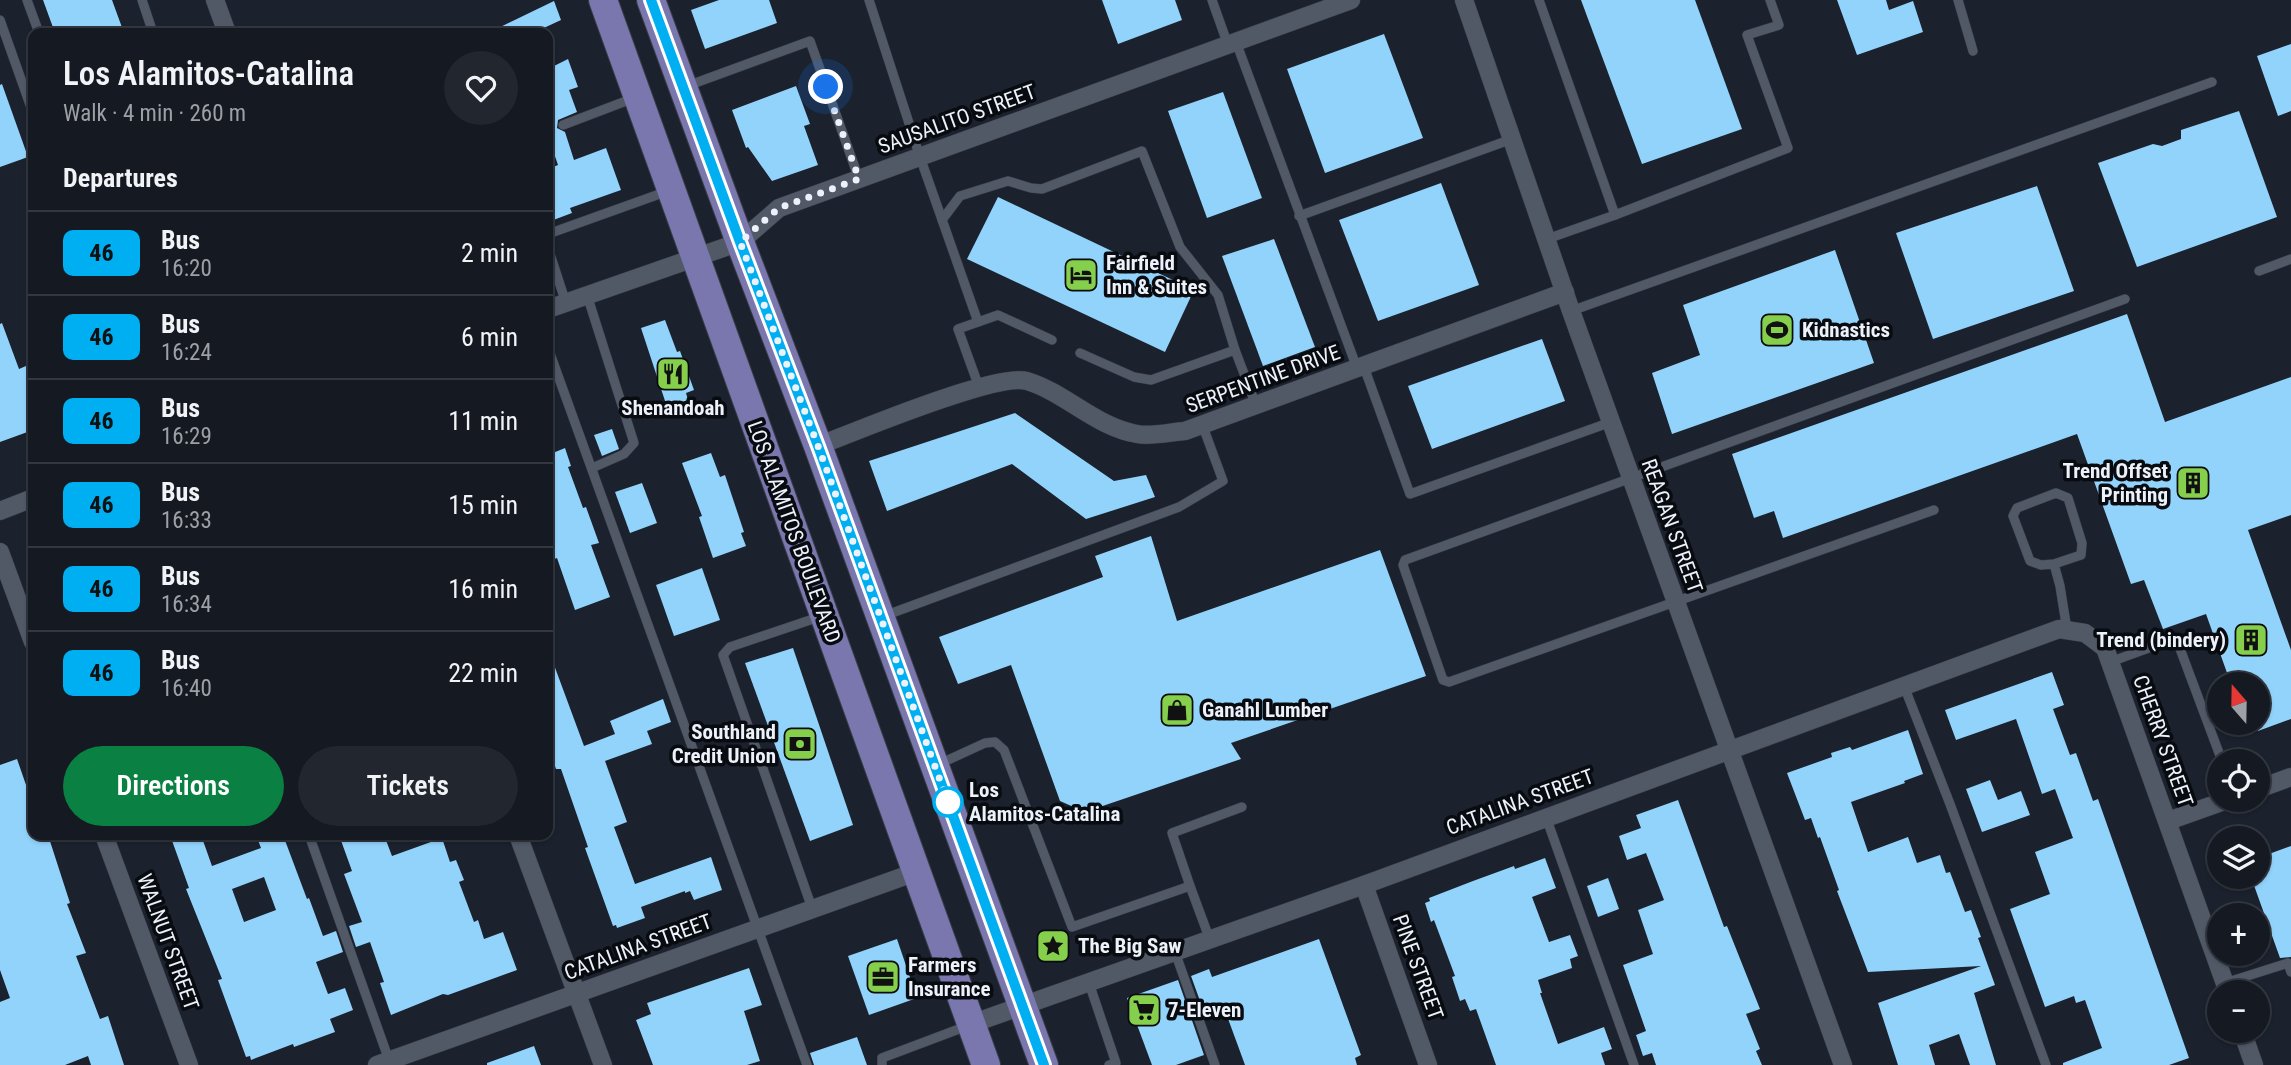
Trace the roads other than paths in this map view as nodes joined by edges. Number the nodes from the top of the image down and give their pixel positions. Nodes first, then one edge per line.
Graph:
1 (27, 0) edge
2 (142, 0) edge
3 (215, 0) edge
4 (603, 0) edge
5 (651, 0) edge
6 (869, 0) edge
7 (1212, 0) edge
8 (1464, 0) edge
9 (1539, 0) edge
10 (1770, 0) edge
11 (1958, 0) edge
12 (1344, 1) edge
13 (0, 20) edge
14 (37, 28) edge
15 (151, 28) edge
16 (225, 28) edge
17 (1232, 43) junction
18 (1973, 51) dead end
19 (2212, 82) dead end
20 (682, 88) junction
21 (639, 96) junction
22 (28, 99) edge
23 (563, 125) dead end
24 (1512, 139) junction
25 (920, 157) junction
26 (859, 179) junction
27 (673, 189) junction
28 (1615, 215) junction
29 (1299, 216) junction
30 (942, 220) junction
31 (553, 232) edge
32 (1547, 239) junction
33 (740, 242) junction
34 (697, 257) junction
35 (2291, 260) edge
36 (553, 263) edge
37 (2259, 271) dead end
38 (1565, 292) junction
39 (587, 295) junction
40 (2125, 299) dead end
41 (566, 303) junction
42 (553, 307) edge
43 (1571, 311) junction
44 (978, 322) junction
45 (1052, 340) dead end
46 (1235, 350) junction
47 (1080, 352) dead end
48 (553, 362) edge
49 (1361, 368) junction
50 (979, 387) junction
51 (1256, 405) junction
52 (1611, 422) junction
53 (1202, 424) junction
54 (818, 446) junction
55 (592, 468) junction
56 (1631, 478) junction
57 (28, 500) edge
58 (1934, 510) dead end
59 (0, 511) edge
60 (0, 552) edge
61 (2054, 564) junction
62 (1675, 601) junction
63 (824, 616) junction
64 (880, 617) junction
65 (28, 628) edge
66 (2067, 630) junction
67 (2085, 634) joint
68 (2110, 662) junction
69 (1904, 685) junction
70 (2218, 749) edge
71 (1728, 750) junction
72 (935, 766) junction
73 (2291, 777) edge
74 (2270, 785) edge
75 (1242, 807) dead end
76 (2207, 807) edge
77 (1546, 817) junction
78 (2168, 821) junction
79 (106, 840) edge
80 (311, 840) edge
81 (520, 840) edge
82 (916, 872) junction
83 (1364, 885) junction
84 (1190, 886) junction
85 (812, 908) junction
86 (758, 928) junction
87 (1210, 940) junction
88 (1175, 952) junction
89 (2291, 972) edge
90 (2224, 980) edge
91 (2244, 980) edge
92 (1089, 983) junction
93 (577, 993) junction
94 (1023, 1006) junction
95 (971, 1024) junction
96 (2246, 1043) edge
97 (386, 1064) edge
98 (189, 1065) edge
99 (603, 1065) edge
100 (807, 1065) edge
101 (882, 1065) edge
102 (986, 1065) edge
103 (1044, 1065) edge
104 (1109, 1065) edge
105 (1215, 1065) edge
106 (1428, 1065) edge
107 (1634, 1065) edge
108 (1843, 1065) edge
109 (2046, 1065) edge
110 (2254, 1065) edge

1 - 14 lane
2 - 15 lane
3 - 16 street
4 - 21 main road, LOS ALAMITOS BOULEVARD
5 - 20 main road
6 - 25 lane
7 - 17 lane
8 - 24 street, REAGAN STREET
9 - 28 lane
10 - 28 lane
11 - 18 lane
12 - 17 street, SAUSALITO STREET
13 - 22 lane
17 - 25 street, SAUSALITO STREET
17 - 29 lane
19 - 43 lane
20 - 26 lane
20 - 33 main road
21 - 23 lane
21 - 27 main road, LOS ALAMITOS BOULEVARD
24 - 29 lane
24 - 32 street, REAGAN STREET
25 - 26 street, SAUSALITO STREET
25 - 30 lane
26 - 33 street, SAUSALITO STREET
27 - 31 lane
27 - 34 main road, LOS ALAMITOS BOULEVARD
28 - 32 lane
29 - 49 lane
30 - 44 lane
30 - 46 lane
32 - 38 street, REAGAN STREET
33 - 34 street, SAUSALITO STREET
33 - 54 main road
34 - 39 street, SAUSALITO STREET
34 - 63 main road, LOS ALAMITOS BOULEVARD
35 - 37 lane
36 - 41 lane
38 - 43 street, REAGAN STREET
38 - 49 street, SERPENTINE DRIVE
39 - 41 street, SAUSALITO STREET
39 - 55 lane
40 - 56 lane
41 - 42 street, SAUSALITO STREET
43 - 52 street, REAGAN STREET
44 - 45 lane
44 - 50 lane
46 - 47 lane
46 - 51 lane
48 - 55 lane
49 - 51 street, SERPENTINE DRIVE
49 - 52 lane
50 - 53 street, SERPENTINE DRIVE
50 - 54 street, SERPENTINE DRIVE
51 - 53 street, SERPENTINE DRIVE
52 - 56 street, REAGAN STREET
53 - 64 lane
54 - 64 main road
55 - 86 lane
56 - 62 street, REAGAN STREET
56 - 62 lane
57 - 59 street
58 - 62 lane
60 - 65 street
61 - 61 lane
61 - 66 lane
62 - 71 street, REAGAN STREET
63 - 82 main road, LOS ALAMITOS BOULEVARD
63 - 85 lane
64 - 72 main road
66 - 67 street, CATALINA STREET
66 - 69 street, CATALINA STREET
67 - 68 street, CHERRY STREET
68 - 70 lane
68 - 78 street, CHERRY STREET
69 - 71 street, CATALINA STREET
69 - 109 lane
71 - 77 street, CATALINA STREET
71 - 108 street, REAGAN STREET
72 - 84 lane
72 - 94 main road
73 - 74 street
75 - 84 lane
76 - 78 street
77 - 83 street, CATALINA STREET
77 - 107 lane
78 - 90 street, CHERRY STREET
79 - 98 street, WALNUT STREET
80 - 97 lane
81 - 93 street
82 - 85 street, CATALINA STREET
82 - 95 main road, LOS ALAMITOS BOULEVARD
83 - 87 street, CATALINA STREET
83 - 106 street, PINE STREET
84 - 87 lane
85 - 86 street, CATALINA STREET
86 - 93 street, CATALINA STREET
86 - 100 lane
87 - 88 street, CATALINA STREET
88 - 92 street, CATALINA STREET
88 - 105 lane
89 - 91 lane
92 - 94 street, CATALINA STREET
92 - 104 lane
93 - 97 street, CATALINA STREET
93 - 99 street
94 - 95 street, CATALINA STREET
94 - 103 main road
95 - 101 lane
95 - 102 main road, LOS ALAMITOS BOULEVARD
96 - 110 street

